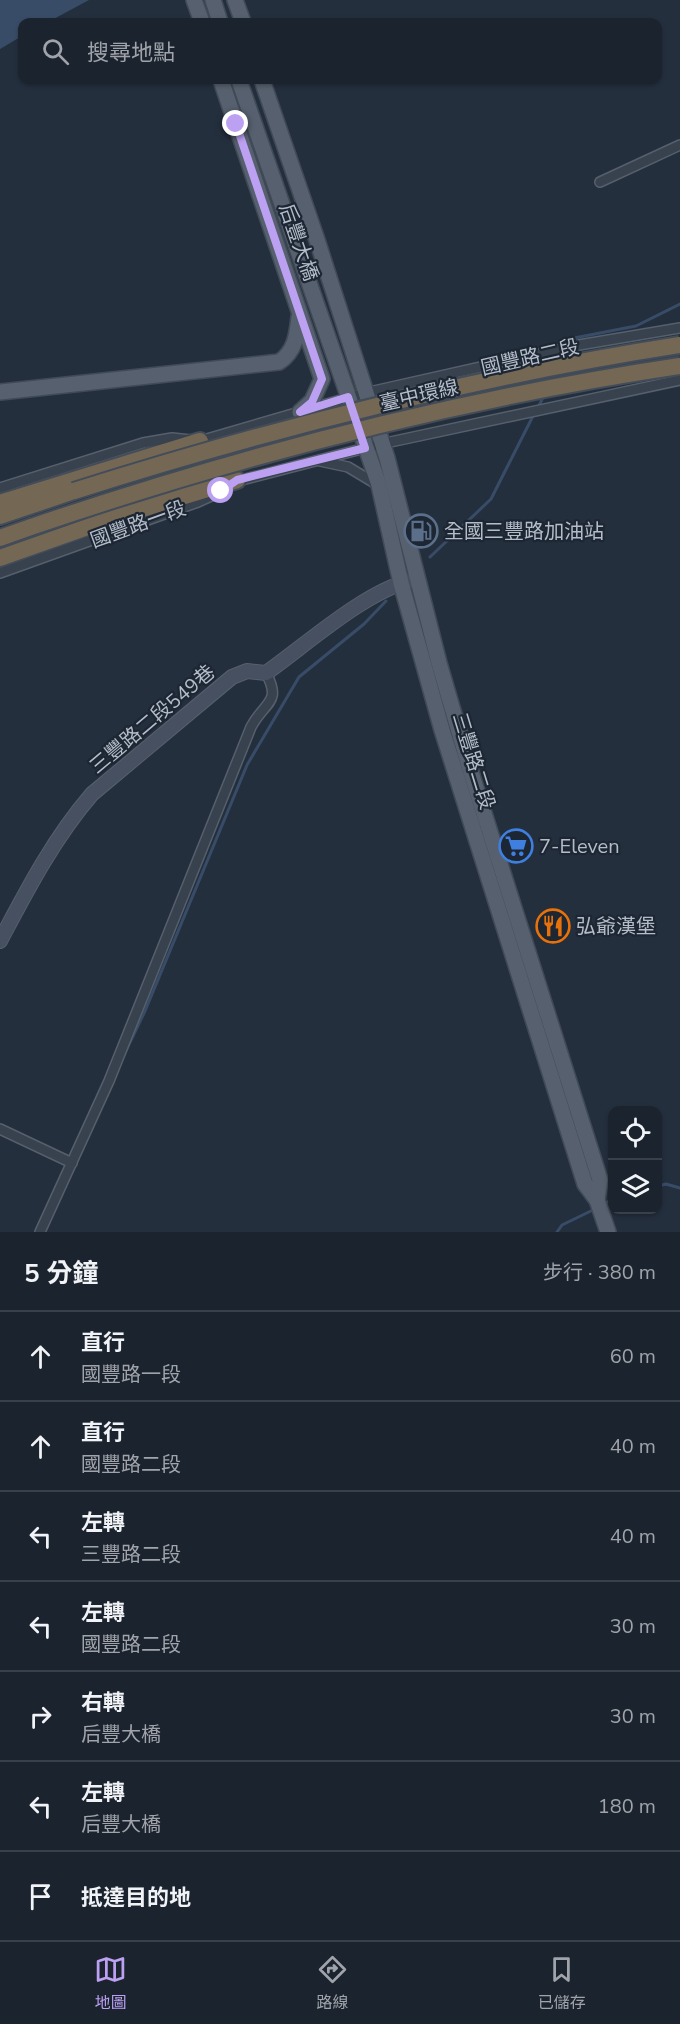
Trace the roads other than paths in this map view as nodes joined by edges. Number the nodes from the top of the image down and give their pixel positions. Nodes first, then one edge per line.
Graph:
1 (195, 0) edge
2 (213, 0) edge
3 (235, 0) edge
4 (201, 18) edge
5 (219, 18) edge
6 (242, 18) edge
7 (222, 84) edge
8 (240, 84) edge
9 (263, 84) edge
10 (680, 145) edge
11 (600, 182) dead end
12 (300, 311) junction
13 (680, 328) edge
14 (680, 345) edge
15 (680, 356) edge
16 (680, 366) edge
17 (602, 367) junction
18 (680, 380) edge
19 (0, 392) edge
20 (365, 393) junction
21 (607, 394) junction
22 (348, 397) junction
23 (300, 412) junction
24 (372, 416) junction
25 (355, 420) junction
26 (200, 441) joint
27 (381, 444) junction
28 (365, 448) junction
29 (309, 461) junction
30 (237, 480) junction
31 (379, 485) junction
32 (184, 495) junction
33 (1, 502) edge
34 (0, 538) edge
35 (0, 558) edge
36 (0, 573) edge
37 (418, 579) junction
38 (400, 583) junction
39 (266, 673) junction
40 (0, 941) edge
41 (0, 1129) edge
42 (72, 1163) junction
43 (597, 1200) junction
44 (40, 1232) edge
45 (608, 1232) edge

1 - 4 main road
2 - 5 main road
3 - 6 main road
7 - 12 main road, 后豐大橋
8 - 22 main road, 后豐大橋
9 - 20 main road, 后豐大橋
10 - 11 street
12 - 19 main road
12 - 23 main road, 后豐大橋
13 - 20 street, 國豐路二段
14 - 33 highway, 臺中環線, bridge
15 - 17 street
16 - 34 highway, 臺中環線, bridge
17 - 21 street
17 - 24 street
18 - 21 street
20 - 22 street, 國豐路二段
20 - 24 main road, 三豐路二段
21 - 27 street
22 - 23 street, 國豐路二段
22 - 25 main road, 三豐路二段
23 - 26 street, 國豐路二段
24 - 25 street
24 - 27 main road, 三豐路二段
25 - 28 main road, 三豐路二段
25 - 32 highway
26 - 33 highway
27 - 28 street
27 - 37 main road, 三豐路二段
28 - 29 street
28 - 31 main road, 三豐路二段
29 - 30 street, 國豐路一段
29 - 31 street
30 - 32 highway
30 - 36 street, 國豐路一段
31 - 38 main road, 三豐路二段
32 - 35 highway
37 - 38 street
37 - 43 main road, 三豐路二段
38 - 39 street
38 - 43 main road, 三豐路二段
39 - 40 street, 三豐路二段549巷
39 - 42 street
41 - 42 street
42 - 44 street
43 - 45 main road, 三豐路二段

